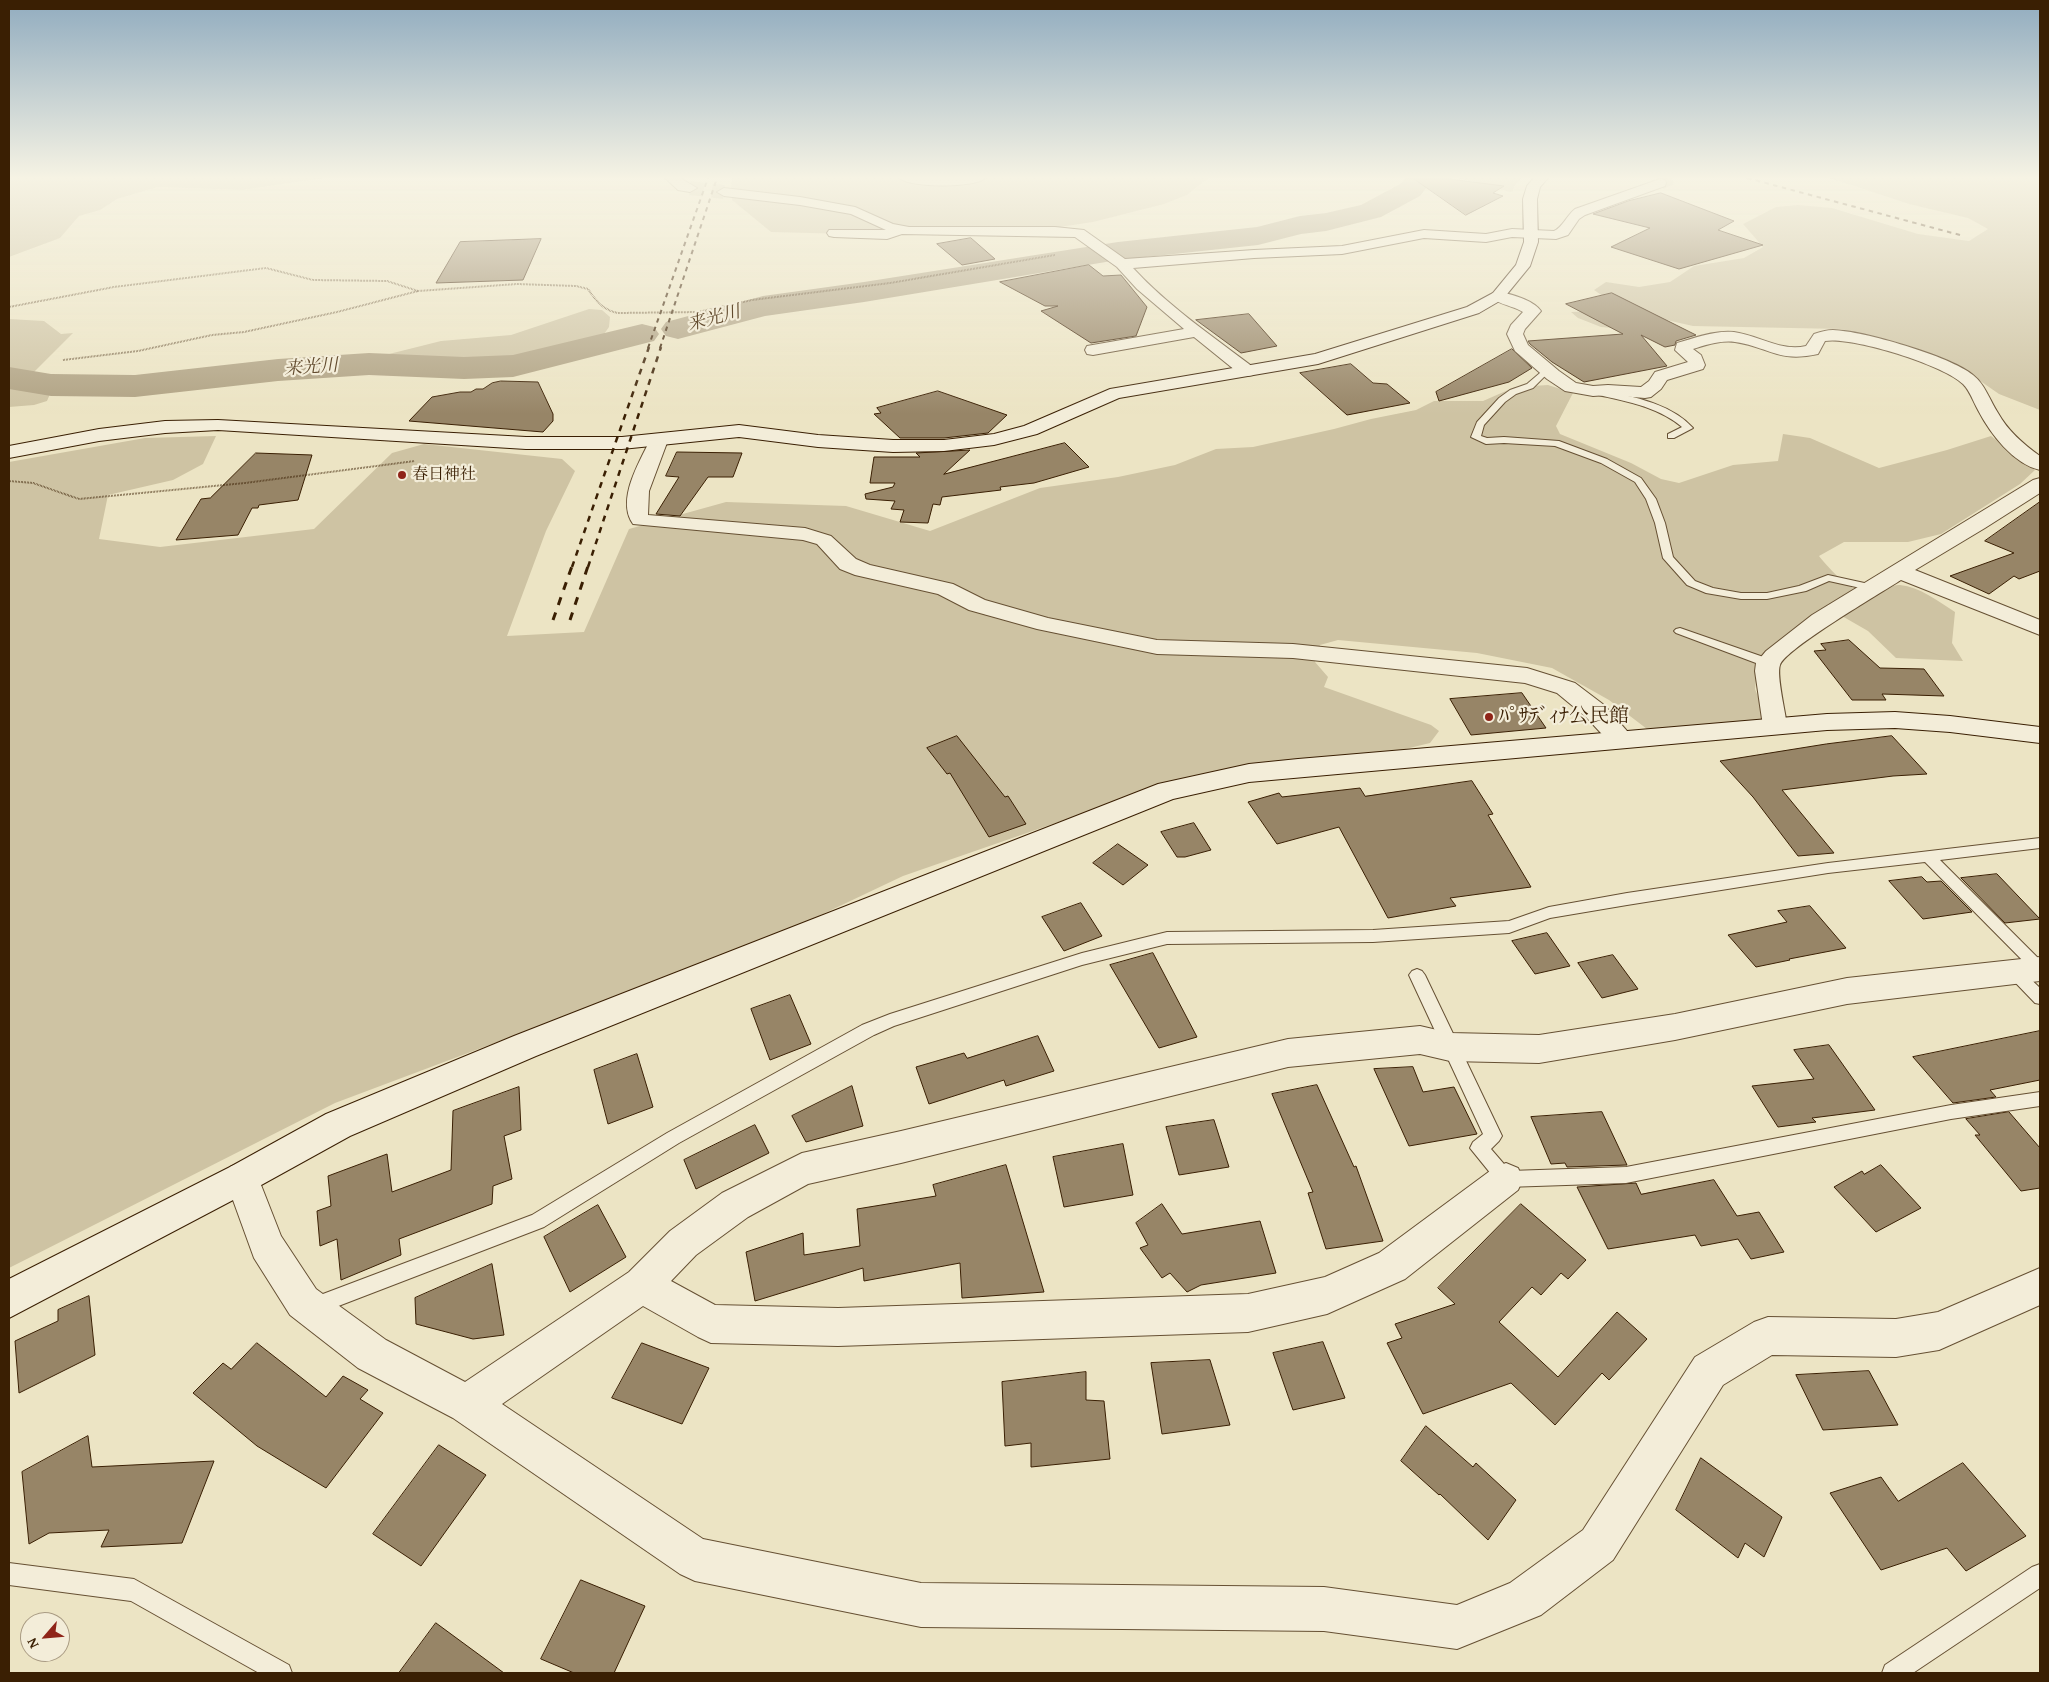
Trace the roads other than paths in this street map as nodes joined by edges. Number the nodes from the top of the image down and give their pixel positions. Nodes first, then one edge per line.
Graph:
1 (1113, 256) edge
2 (1212, 256) edge
3 (1526, 256) edge
4 (1120, 262) junction
5 (1498, 296) junction
6 (1196, 332) junction
7 (1093, 350) dead end
8 (1547, 370) junction
9 (1247, 371) junction
10 (1593, 391) junction
11 (1671, 436) dead end
12 (659, 440) junction
13 (9, 452) edge
14 (2040, 464) edge
15 (2040, 484) edge
16 (1898, 572) junction
17 (1874, 588) junction
18 (2038, 624) edge
19 (1680, 631) dead end
20 (1768, 663) junction
21 (1775, 726) junction
22 (2040, 735) edge
23 (1622, 740) junction
24 (2040, 843) edge
25 (1929, 856) junction
26 (2031, 970) edge
27 (1417, 975) dead end
28 (2040, 998) edge
29 (1450, 1046) junction
30 (2040, 1099) edge
31 (242, 1178) junction
32 (1506, 1179) junction
33 (642, 1285) junction
34 (2040, 1286) edge
35 (9, 1298) edge
36 (311, 1308) junction
37 (467, 1404) junction
38 (9, 1574) edge
39 (2040, 1575) edge
40 (281, 1673) edge
41 (1893, 1673) edge

1 - 4 street
2 - 4 street
3 - 5 street
4 - 6 street
5 - 8 street
5 - 9 street
6 - 7 street
6 - 9 street
8 - 10 street
8 - 17 lane
9 - 12 street
10 - 11 lane
10 - 14 street
12 - 13 street
12 - 23 street
15 - 16 street
16 - 17 street
16 - 18 street
17 - 20 street
19 - 20 lane
20 - 21 street
21 - 22 street
21 - 23 street
23 - 31 street
24 - 25 lane
25 - 26 lane
25 - 36 lane
26 - 28 lane
26 - 29 street
27 - 29 lane
29 - 32 lane
29 - 33 street
30 - 32 lane
31 - 35 street
31 - 36 street
32 - 33 street
33 - 37 street
34 - 37 street
36 - 37 street
38 - 40 lane
39 - 41 lane

